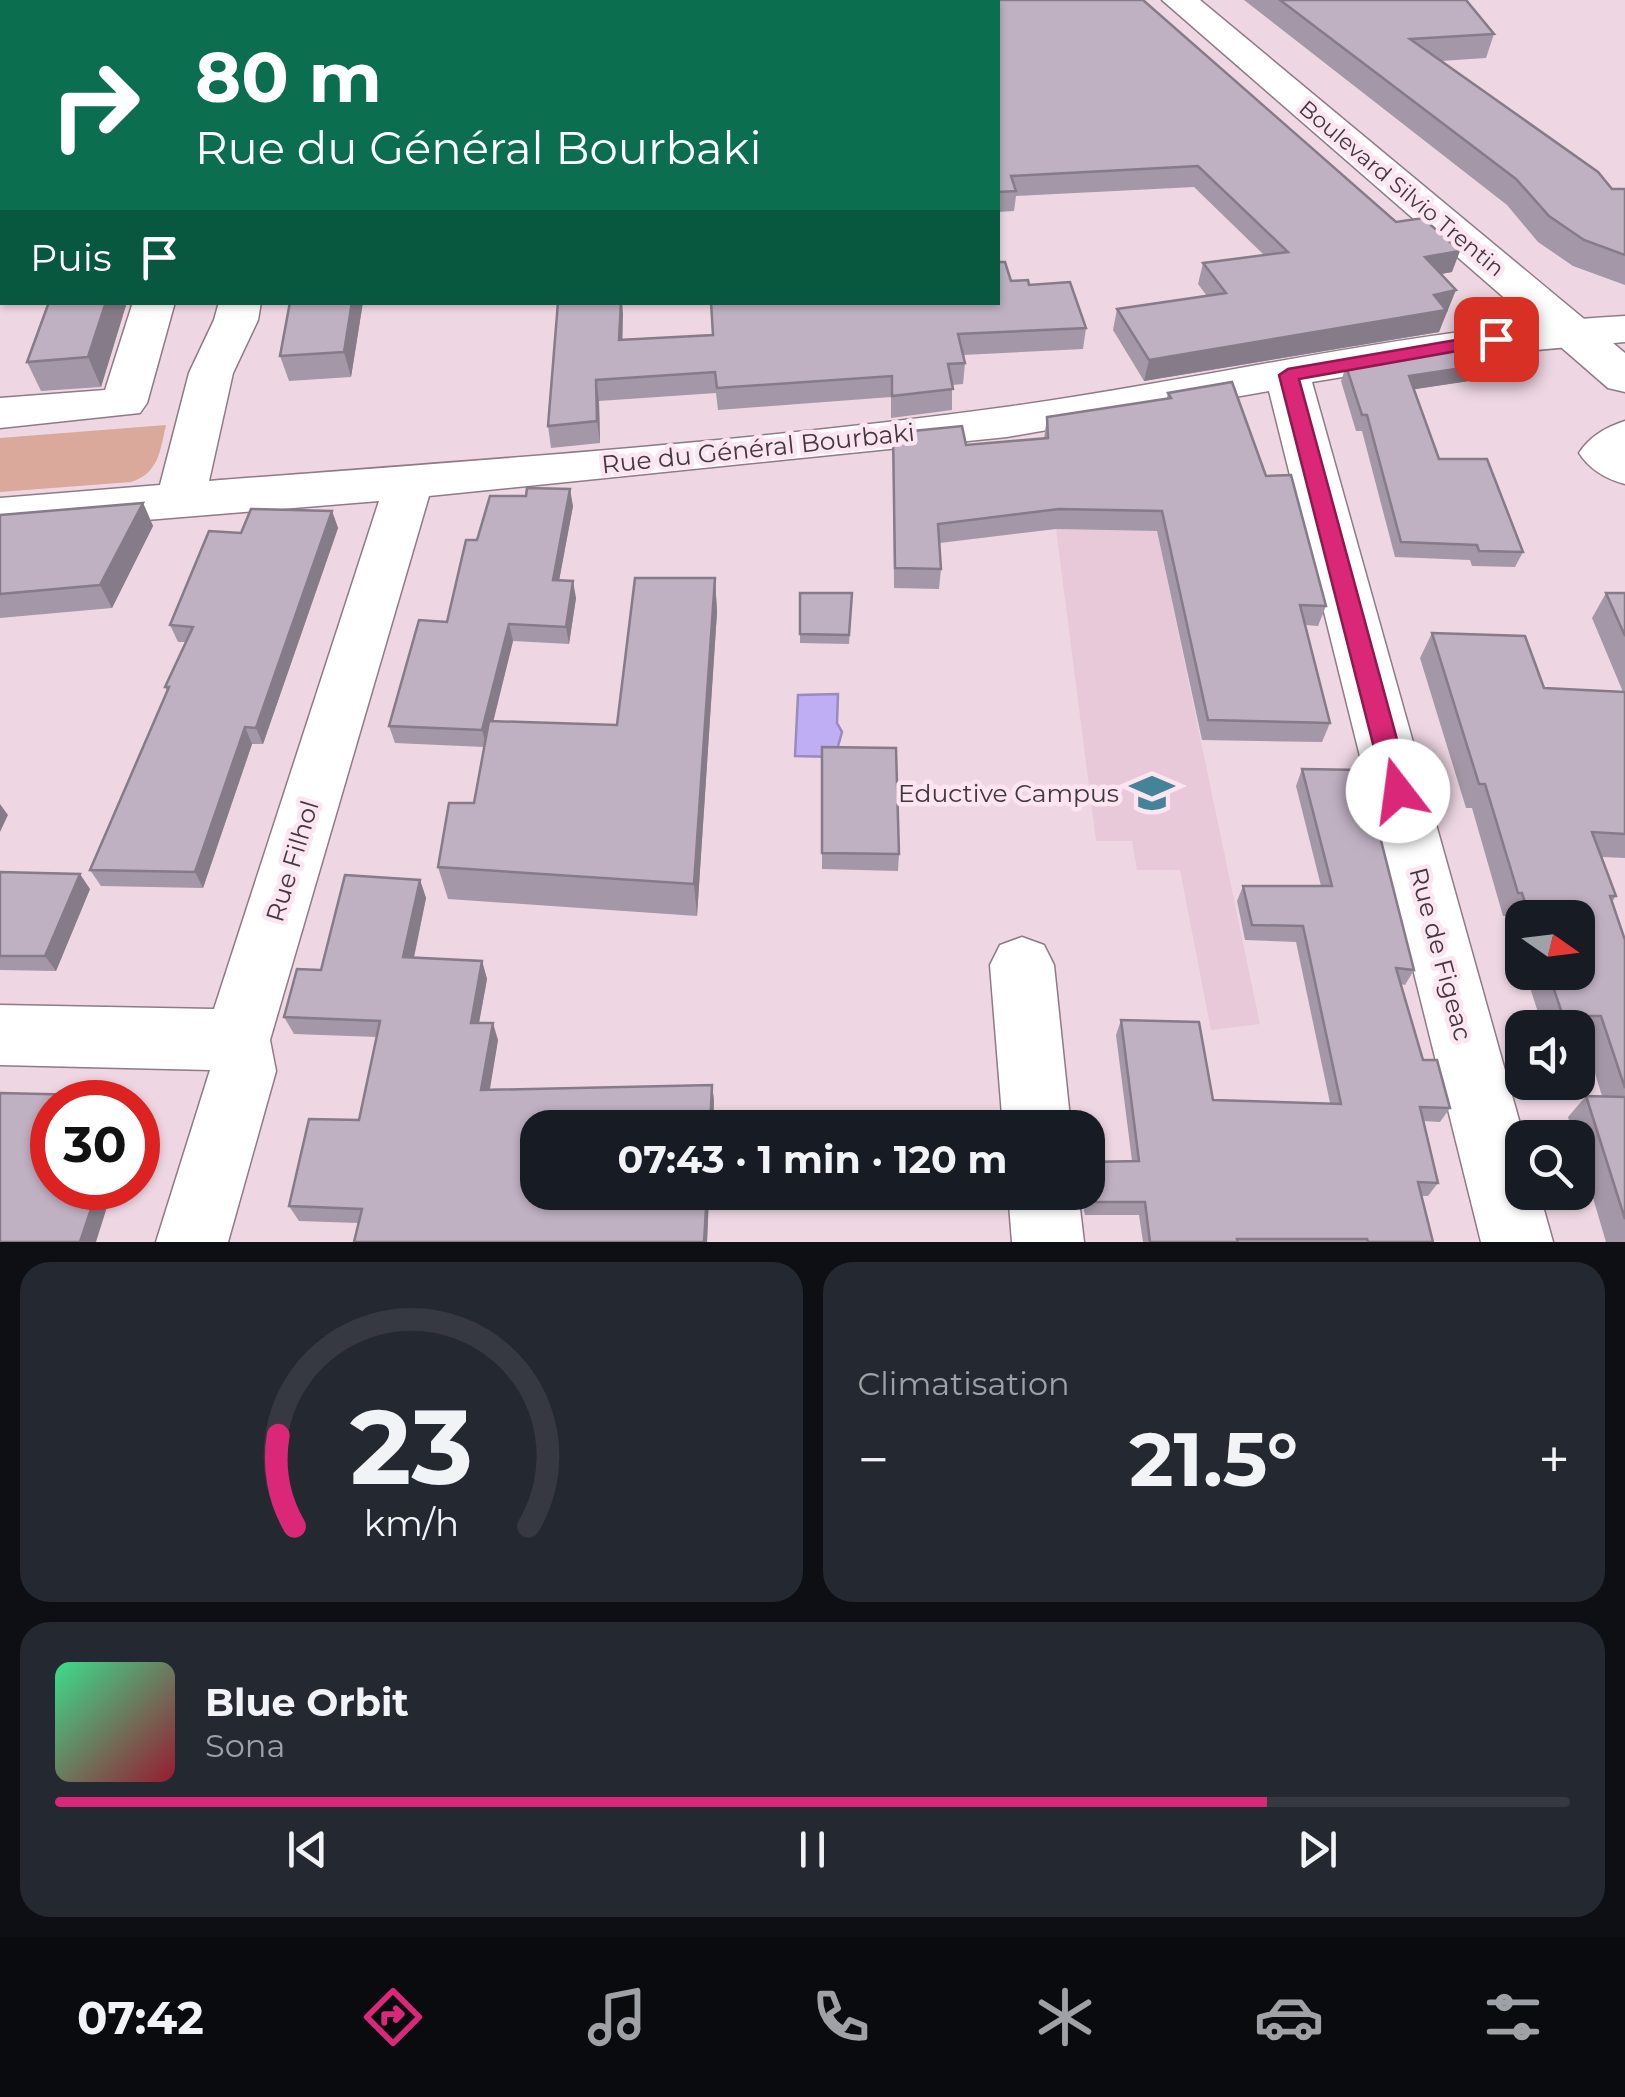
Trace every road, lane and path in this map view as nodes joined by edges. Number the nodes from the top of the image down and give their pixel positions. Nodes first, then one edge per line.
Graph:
1 (1179, 0) edge
2 (153, 305) edge
3 (239, 305) edge
4 (1625, 330) edge
5 (1571, 331) junction
6 (1288, 375) junction
7 (1625, 376) edge
8 (0, 413) edge
9 (1625, 437) edge
10 (1625, 468) edge
11 (409, 481) junction
12 (182, 499) junction
13 (0, 515) edge
14 (1022, 965) dead end
15 (0, 1035) edge
16 (237, 1040) junction
17 (1035, 1110) edge
18 (1045, 1210) edge
19 (192, 1242) edge
20 (1048, 1242) edge
21 (1517, 1242) edge

1 - 5 main road, Boulevard Silvio Trentin
2 - 8 street
3 - 12 street
4 - 5 street, Rue du Général Bourbaki
5 - 6 street, Rue du Général Bourbaki
5 - 7 main road, Boulevard Silvio Trentin
6 - 11 street, Rue du Général Bourbaki
6 - 21 street, Rue de Figeac
9 - 10 street
11 - 12 street, Rue du Général Bourbaki
11 - 16 street, Rue Filhol
12 - 13 street, Rue du Général Bourbaki
14 - 17 street
15 - 16 street
16 - 19 street, Rue Filhol
18 - 20 street

